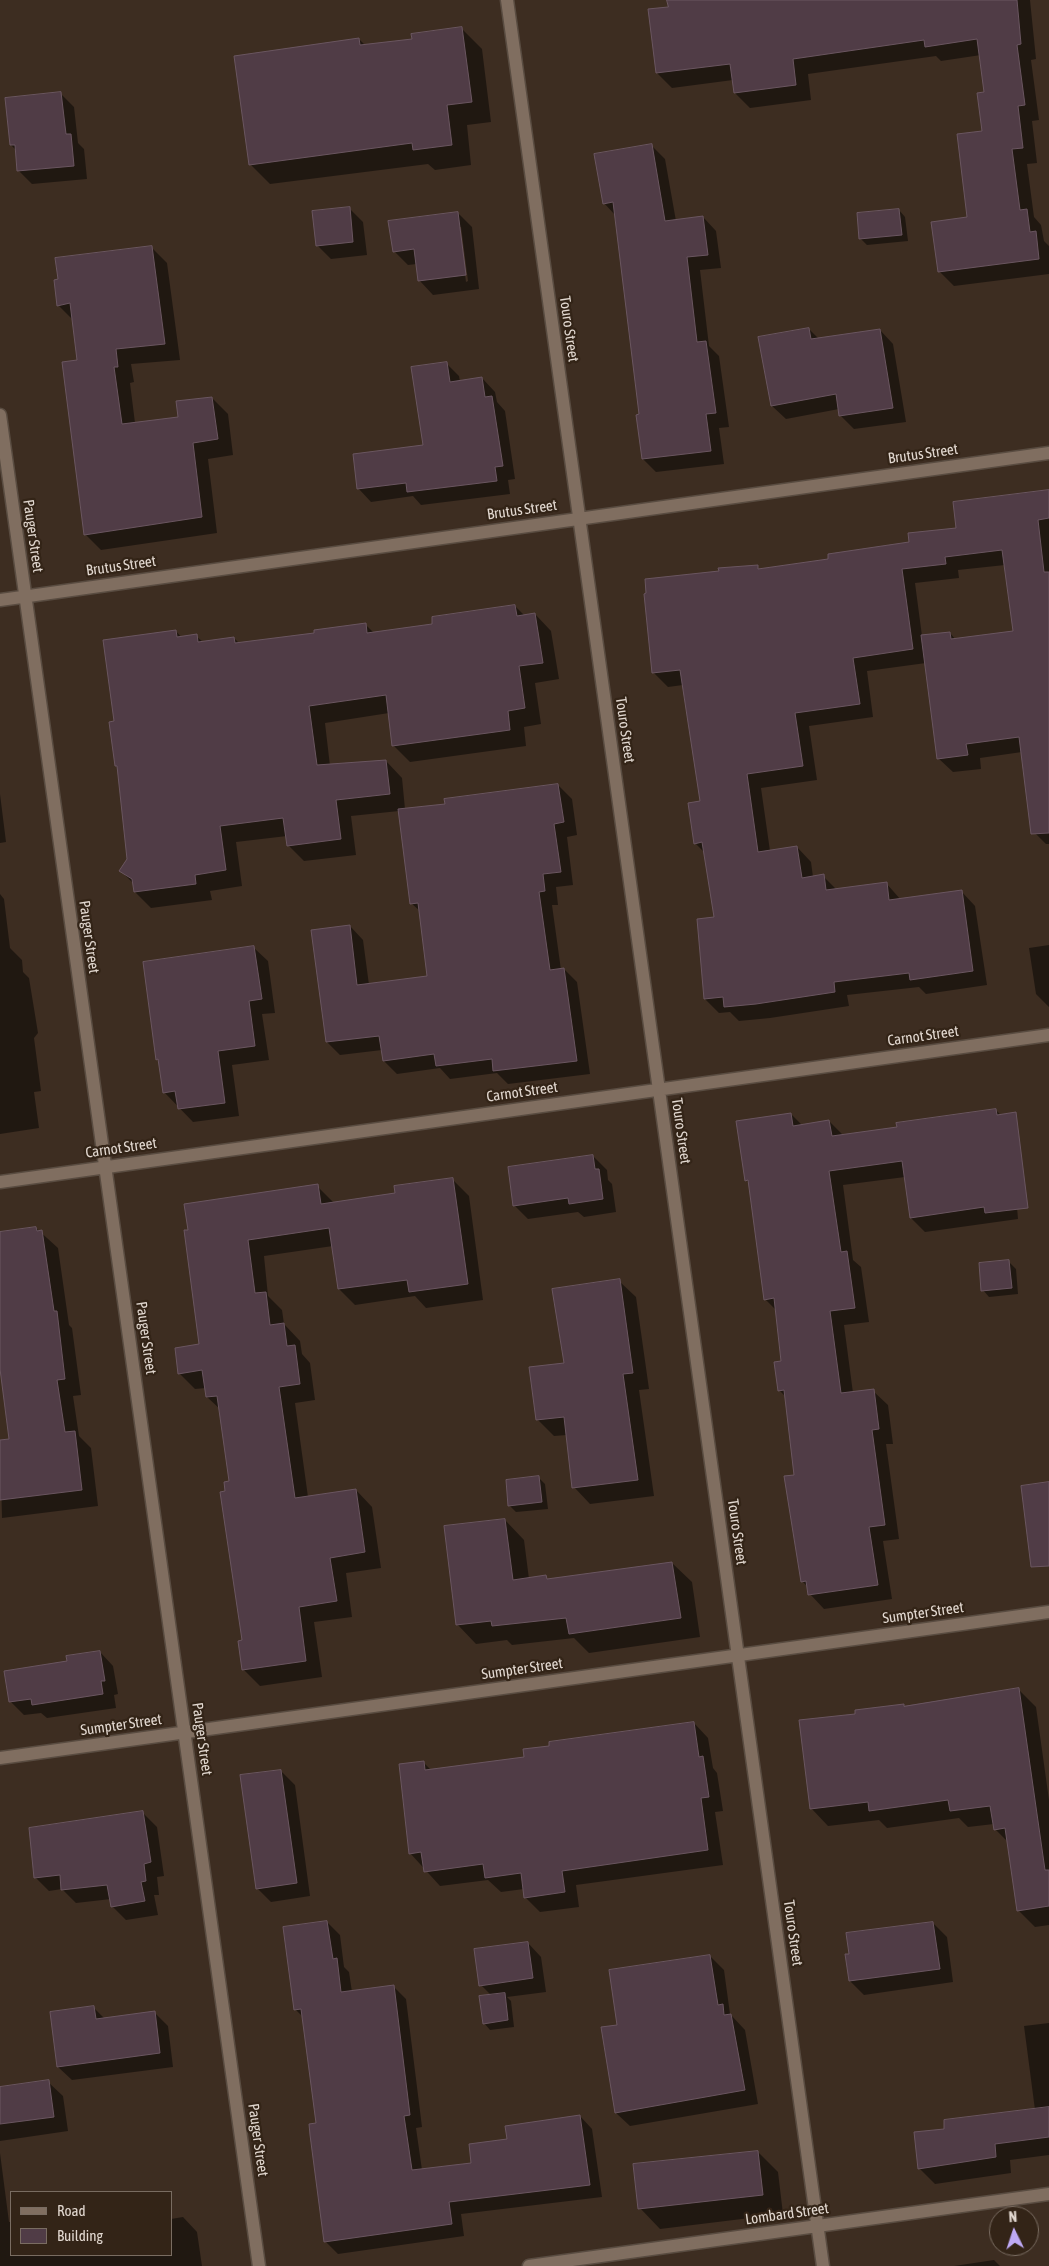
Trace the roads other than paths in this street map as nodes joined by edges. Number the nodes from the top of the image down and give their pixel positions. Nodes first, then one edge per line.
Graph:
1 (506, 0) edge
2 (0, 415) edge
3 (1049, 453) edge
4 (579, 519) junction
5 (25, 596) junction
6 (0, 600) edge
7 (1049, 1035) edge
8 (659, 1090) junction
9 (105, 1167) junction
10 (0, 1182) edge
11 (1049, 1612) edge
12 (738, 1656) junction
13 (184, 1733) junction
14 (0, 1758) edge
15 (1049, 2194) edge
16 (817, 2226) junction
17 (259, 2266) edge
18 (530, 2266) edge
19 (823, 2266) edge

1 - 4 street, Touro Street
2 - 5 street, Pauger Street
3 - 4 street, Brutus Street
4 - 5 street, Brutus Street
4 - 8 street, Touro Street
5 - 6 street, Brutus Street
5 - 9 street, Pauger Street
7 - 8 street, Carnot Street
8 - 9 street, Carnot Street
8 - 12 street, Touro Street
9 - 10 street, Carnot Street
9 - 13 street, Pauger Street
11 - 12 street, Sumpter Street
12 - 13 street, Sumpter Street
12 - 16 street, Touro Street
13 - 14 street, Sumpter Street
13 - 17 street, Pauger Street
15 - 16 street, Lombard Street
16 - 18 street, Lombard Street
16 - 19 street, Touro Street

